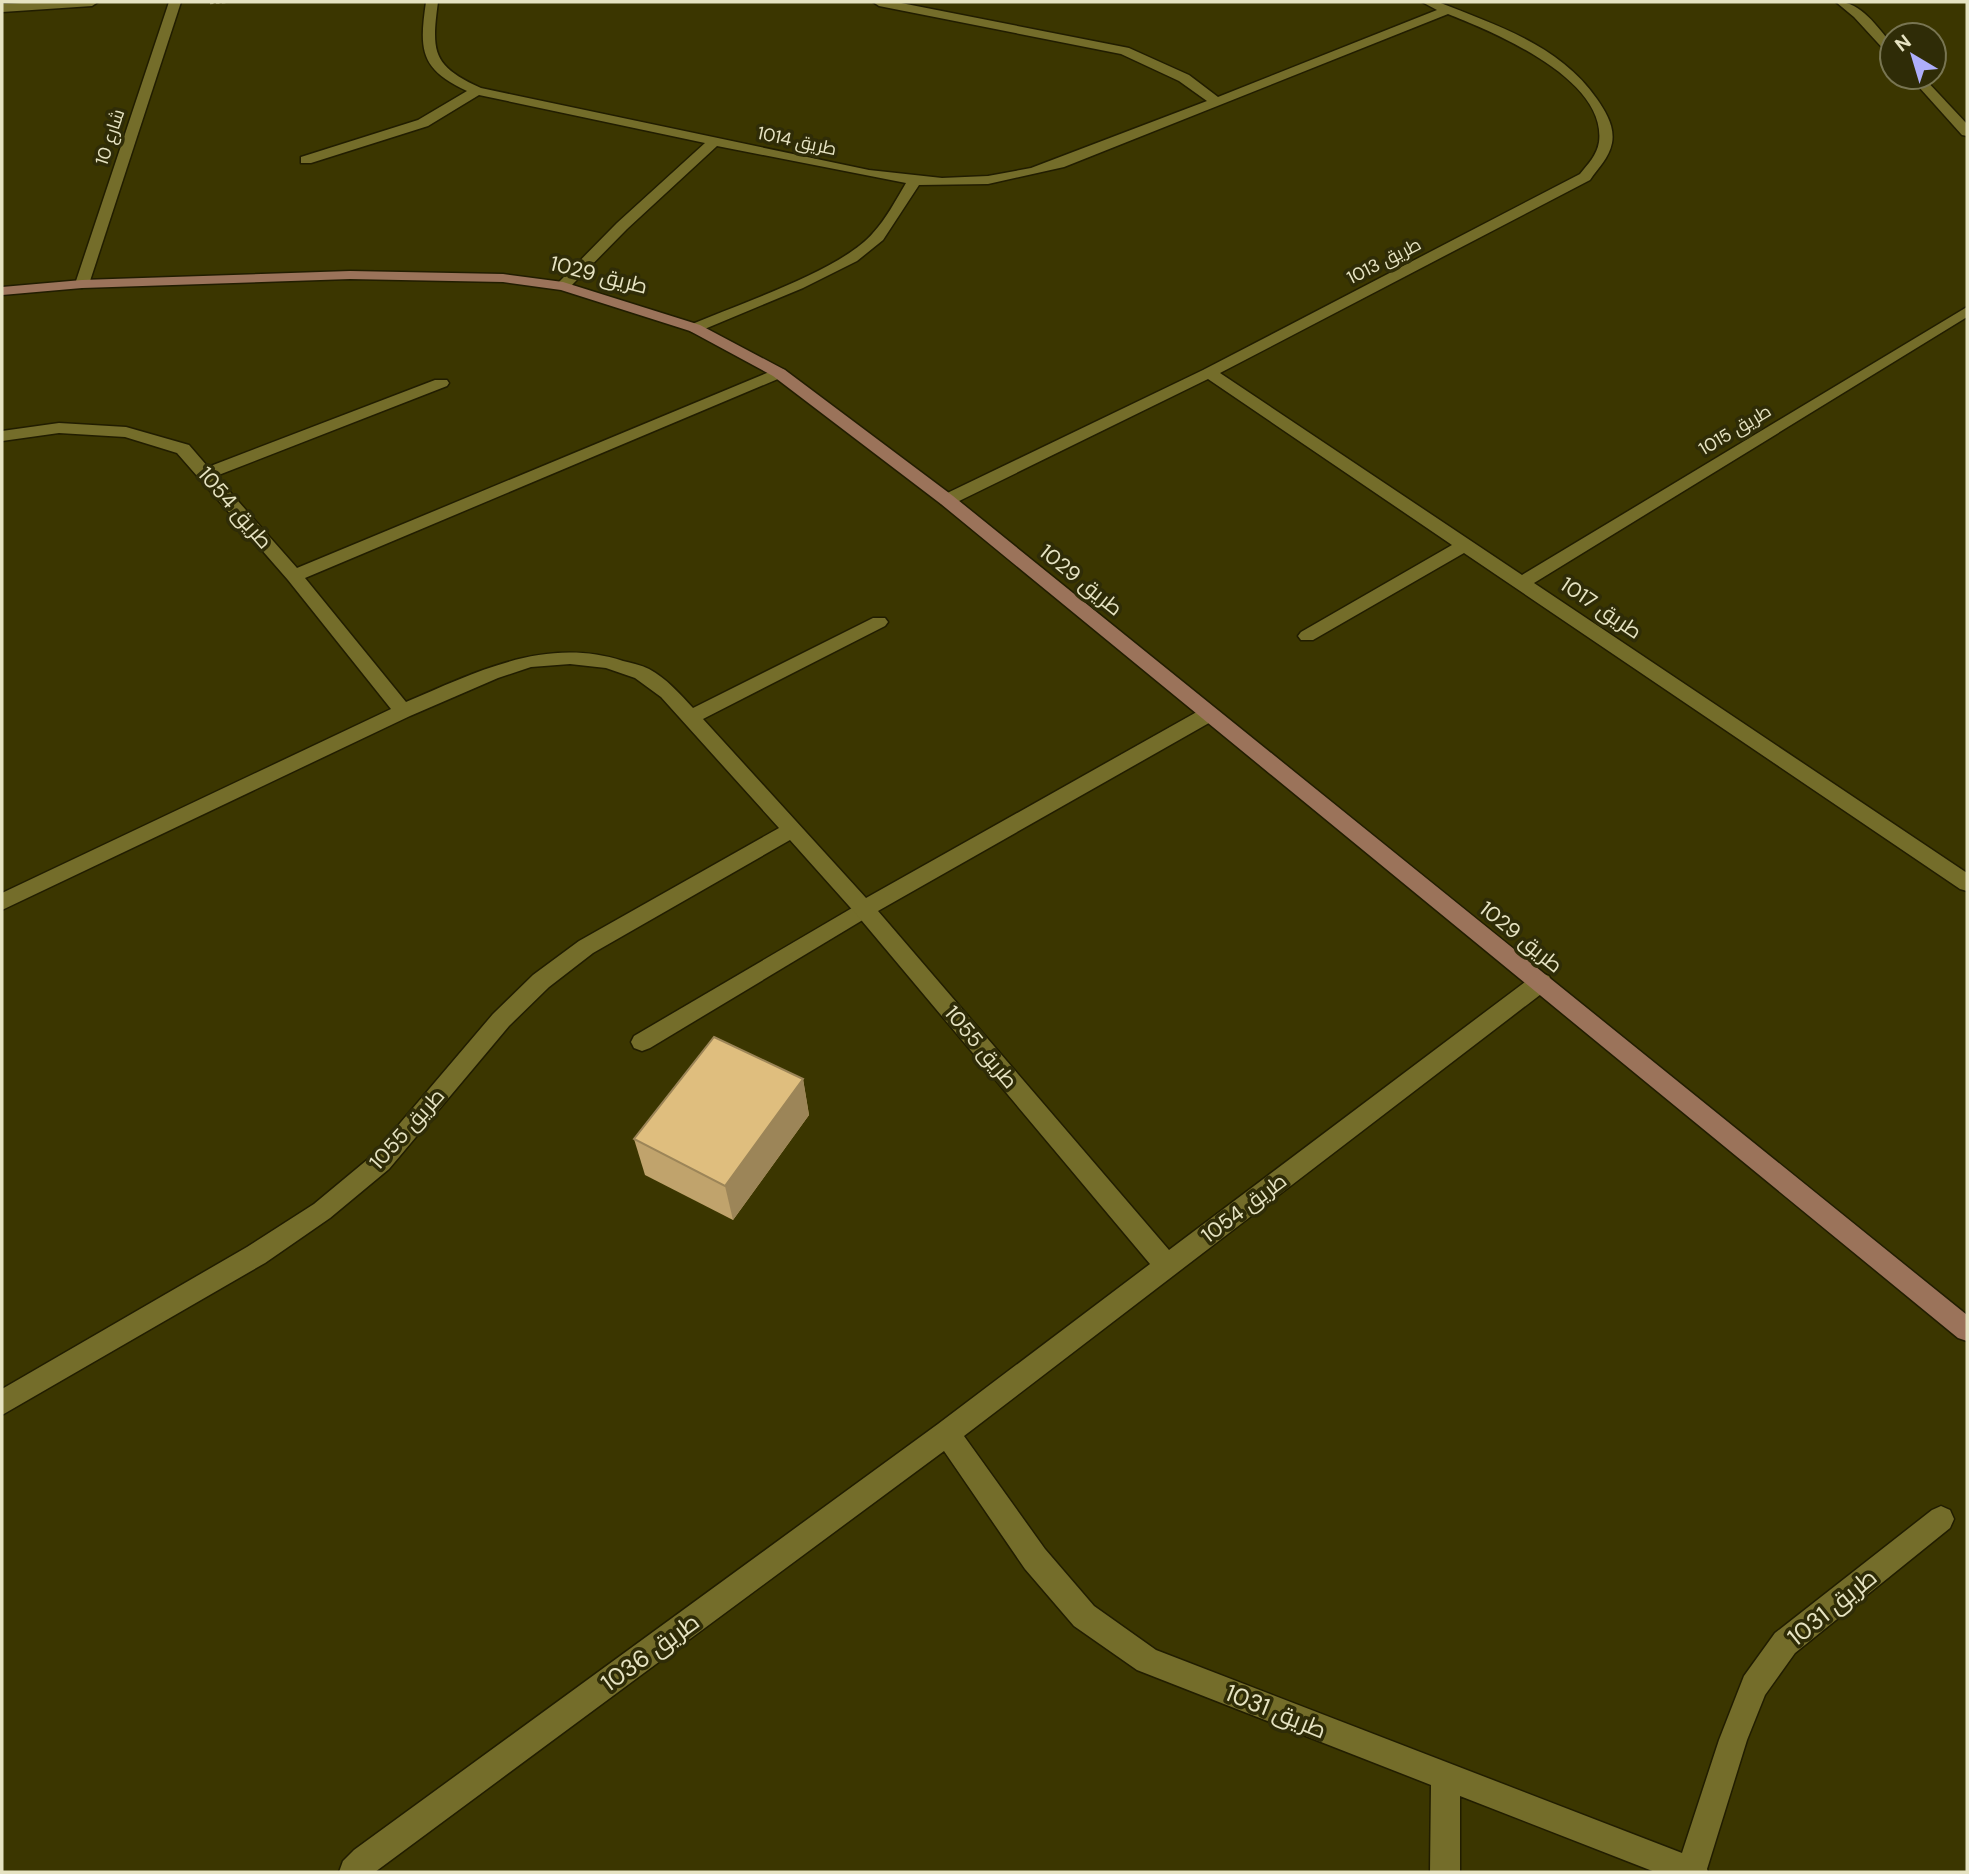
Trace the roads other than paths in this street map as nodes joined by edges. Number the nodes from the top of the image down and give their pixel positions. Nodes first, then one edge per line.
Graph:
1 (92, 2) edge
2 (175, 2) edge
3 (432, 2) edge
4 (880, 2) edge
5 (1428, 2) edge
6 (1842, 2) edge
7 (2, 8) edge
8 (1448, 10) junction
9 (1878, 36) edge
10 (477, 91) junction
11 (1929, 91) edge
12 (1217, 102) junction
13 (1967, 132) edge
14 (715, 141) junction
15 (306, 160) dead end
16 (914, 182) junction
17 (82, 284) junction
18 (563, 286) junction
19 (2, 290) edge
20 (1967, 311) edge
21 (695, 328) junction
22 (779, 373) junction
23 (1209, 373) junction
24 (441, 383) dead end
25 (2, 436) edge
26 (206, 474) junction
27 (947, 500) junction
28 (1466, 544) junction
29 (294, 576) junction
30 (1523, 582) junction
31 (879, 622) dead end
32 (1307, 636) dead end
33 (403, 711) junction
34 (1209, 714) junction
35 (691, 717) junction
36 (791, 830) junction
37 (1967, 883) edge
38 (2, 902) edge
39 (864, 909) junction
40 (1541, 982) junction
41 (642, 1042) dead end
42 (1167, 1266) junction
43 (1965, 1325) edge
44 (2, 1402) edge
45 (947, 1433) junction
46 (1941, 1519) dead end
47 (1446, 1778) junction
48 (354, 1872) edge
49 (1444, 1872) edge
50 (1692, 1872) edge

1 - 7 street
2 - 17 street, شارع 10
3 - 10 street, طريق 1014
4 - 12 street
5 - 8 street, طريق 1013
6 - 9 street
8 - 12 street, طريق 1014
8 - 23 street, طريق 1013
10 - 14 street, طريق 1014
10 - 15 street
11 - 13 street
12 - 16 street, طريق 1014
14 - 16 street, طريق 1014
14 - 18 street
16 - 21 street
17 - 18 street, طريق 1029
17 - 19 street, طريق 1029
18 - 21 street, طريق 1029
20 - 30 street, طريق 1015
21 - 22 street, طريق 1029
22 - 27 street, طريق 1029
22 - 29 street
23 - 27 street, طريق 1013
23 - 28 street, طريق 1017
24 - 26 street
25 - 26 street, طريق 1054
26 - 29 street, طريق 1054
27 - 34 street, طريق 1029
28 - 30 street, طريق 1017
28 - 32 street
29 - 33 street, طريق 1054
30 - 37 street, طريق 1017
31 - 35 street
33 - 35 street, طريق 1055
33 - 38 street, طريق 1055
34 - 39 street
34 - 40 street, طريق 1029
35 - 36 street, طريق 1055
36 - 39 street, طريق 1055
36 - 44 street, طريق 1055
39 - 41 street
39 - 42 street, طريق 1055
40 - 42 street, طريق 1054
40 - 43 street, طريق 1029
42 - 45 street, طريق 1054
45 - 47 street, طريق 1031
45 - 48 street, طريق 1036
46 - 50 street, طريق 1031
47 - 49 street
47 - 50 street, طريق 1031

